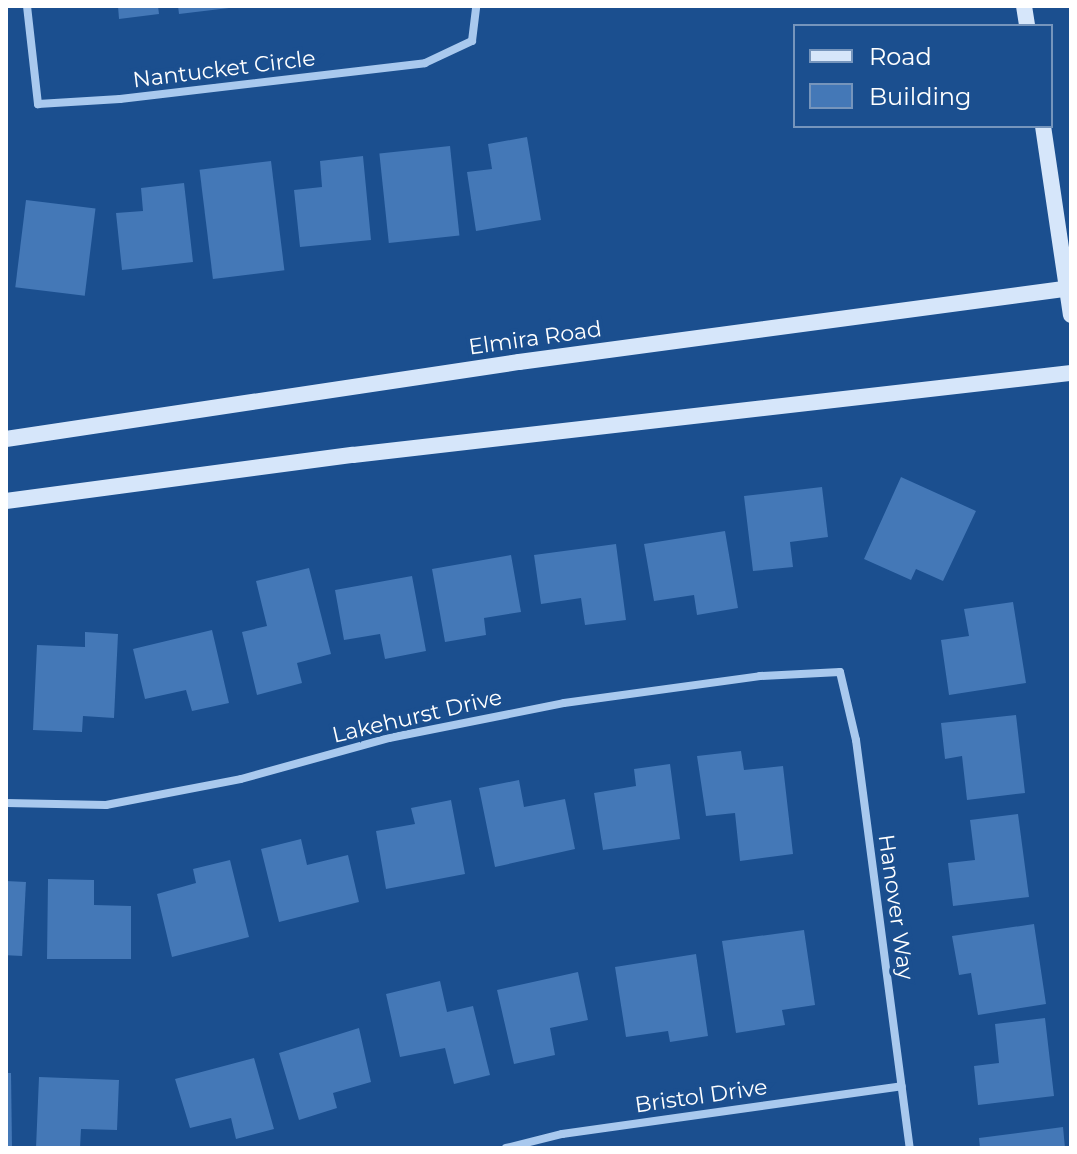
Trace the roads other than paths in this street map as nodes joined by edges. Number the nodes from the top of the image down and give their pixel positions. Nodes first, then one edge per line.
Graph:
1 (27, 6) edge
2 (476, 6) edge
3 (1043, 128) edge
4 (1069, 288) edge
5 (1071, 315) edge
6 (1071, 373) edge
7 (6, 439) edge
8 (6, 501) edge
9 (840, 672) joint
10 (6, 803) edge
11 (902, 1086) junction
12 (506, 1148) edge
13 (910, 1148) edge

1 - 2 street, Nantucket Circle
3 - 4 main road
4 - 5 main road
4 - 7 main road, Elmira Road
6 - 8 main road
9 - 10 street, Lakehurst Drive
9 - 11 street, Hanover Way
11 - 12 street, Bristol Drive
11 - 13 street, Hanover Way

